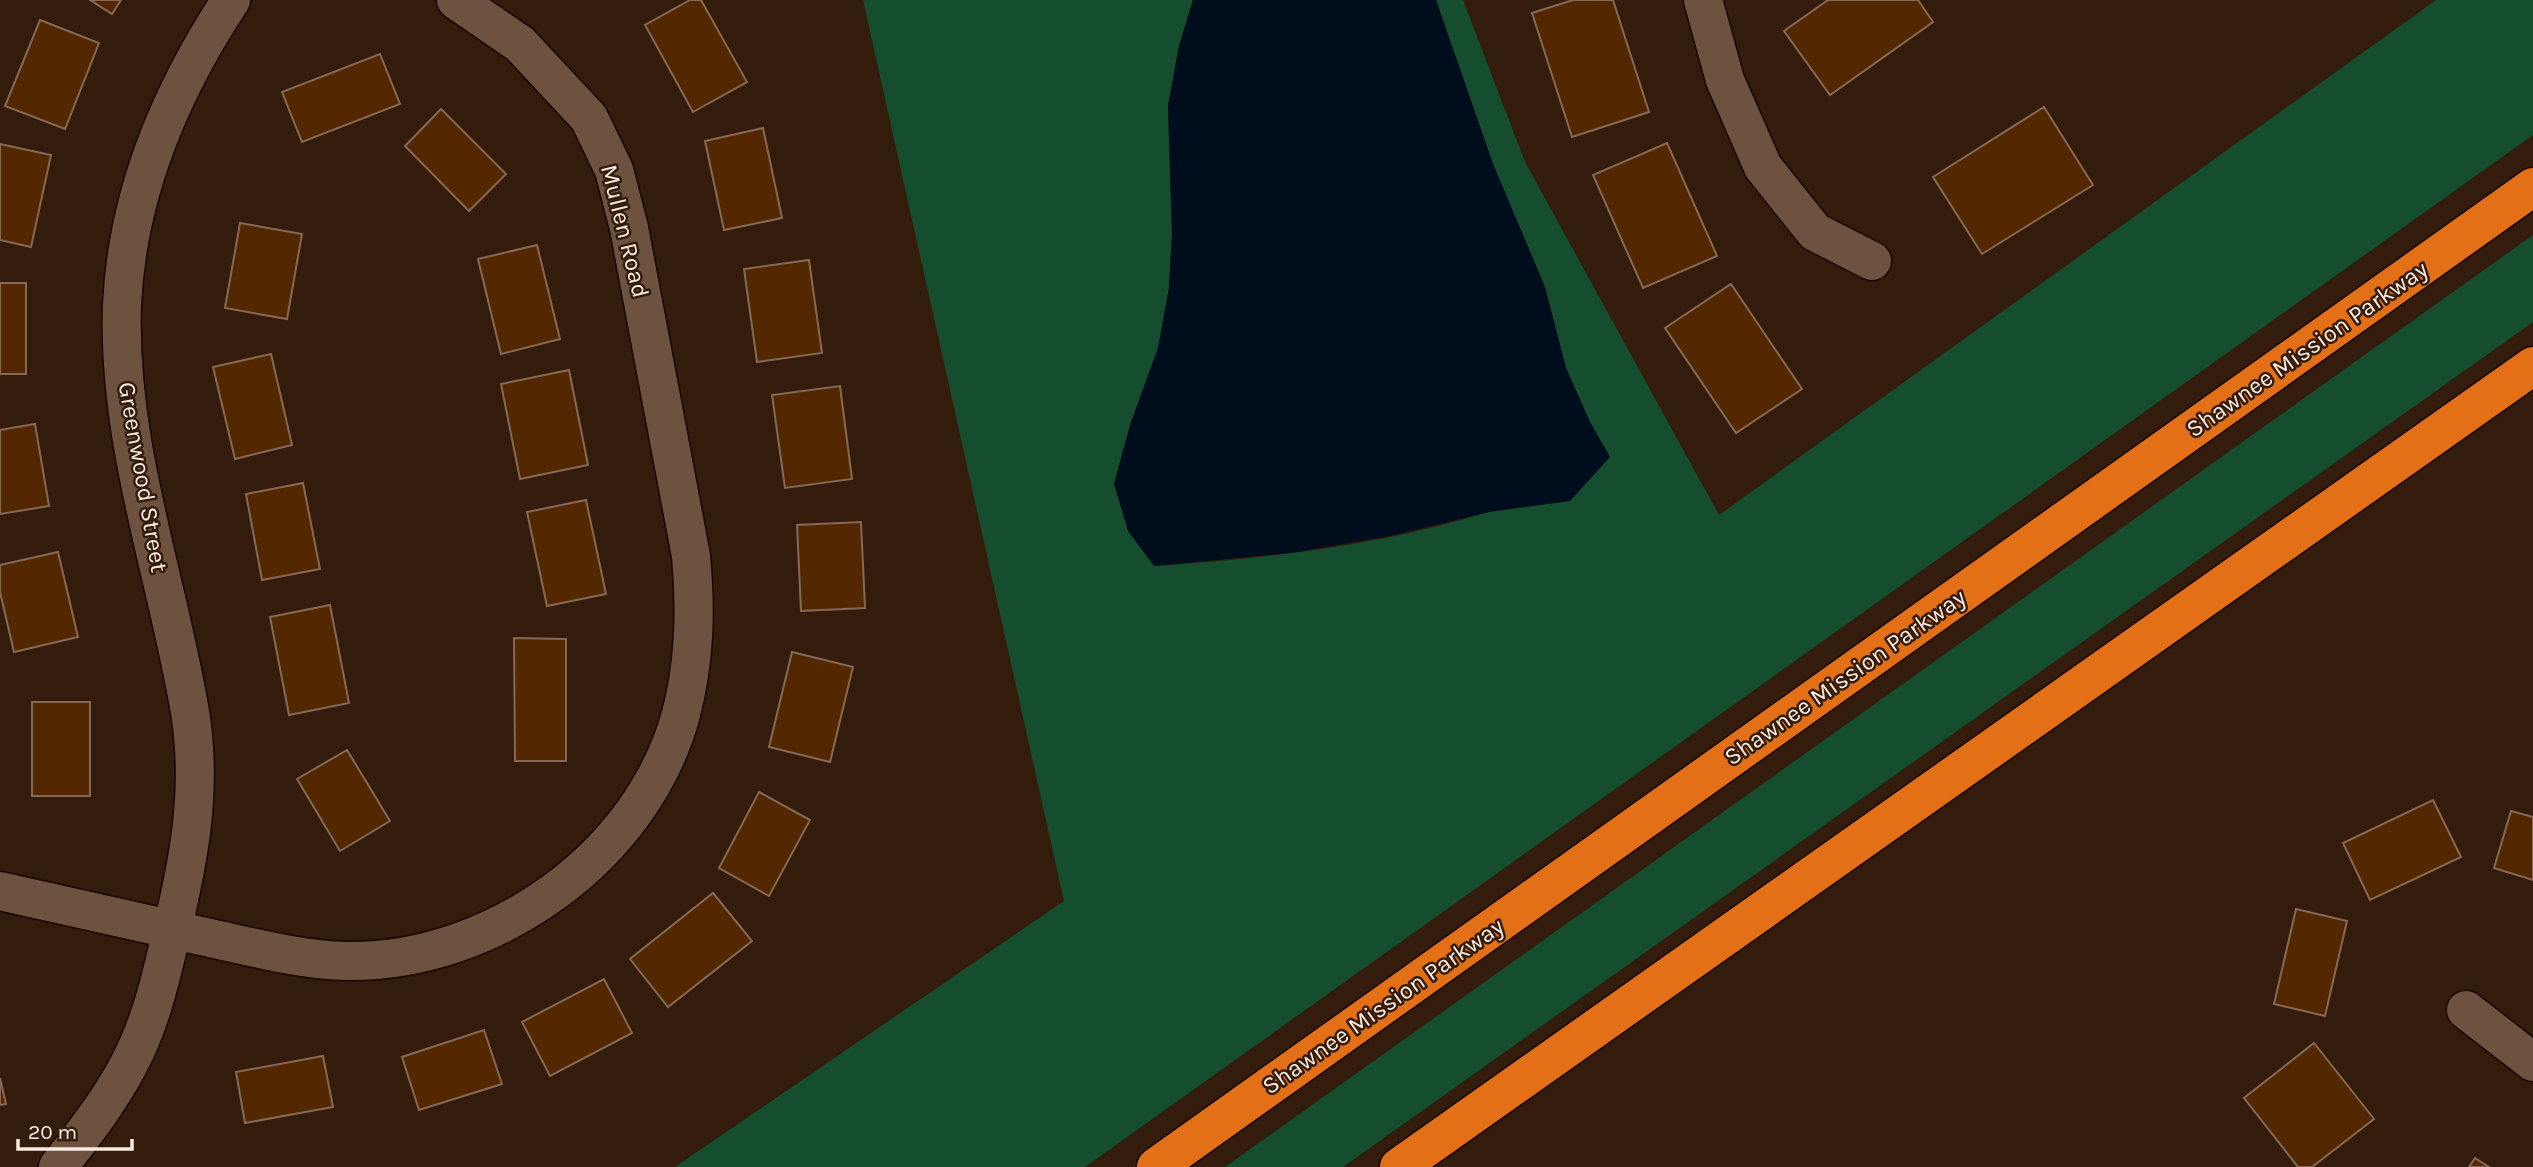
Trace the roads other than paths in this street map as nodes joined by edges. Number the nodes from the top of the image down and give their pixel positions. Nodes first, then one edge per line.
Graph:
1 (230, 0) edge
2 (456, 0) edge
3 (1703, 0) edge
4 (2533, 187) edge
5 (1872, 261) dead end
6 (2533, 366) edge
7 (0, 891) edge
8 (172, 929) junction
9 (2466, 1010) dead end
10 (2533, 1062) edge
11 (58, 1167) edge
12 (1156, 1167) edge
13 (1399, 1167) edge

1 - 8 street, Greenwood Street
2 - 8 street, Mullen Road
3 - 5 street
4 - 12 highway, Shawnee Mission Parkway
6 - 13 highway
7 - 8 street, Mullen Road
8 - 11 street, Greenwood Street
9 - 10 street

